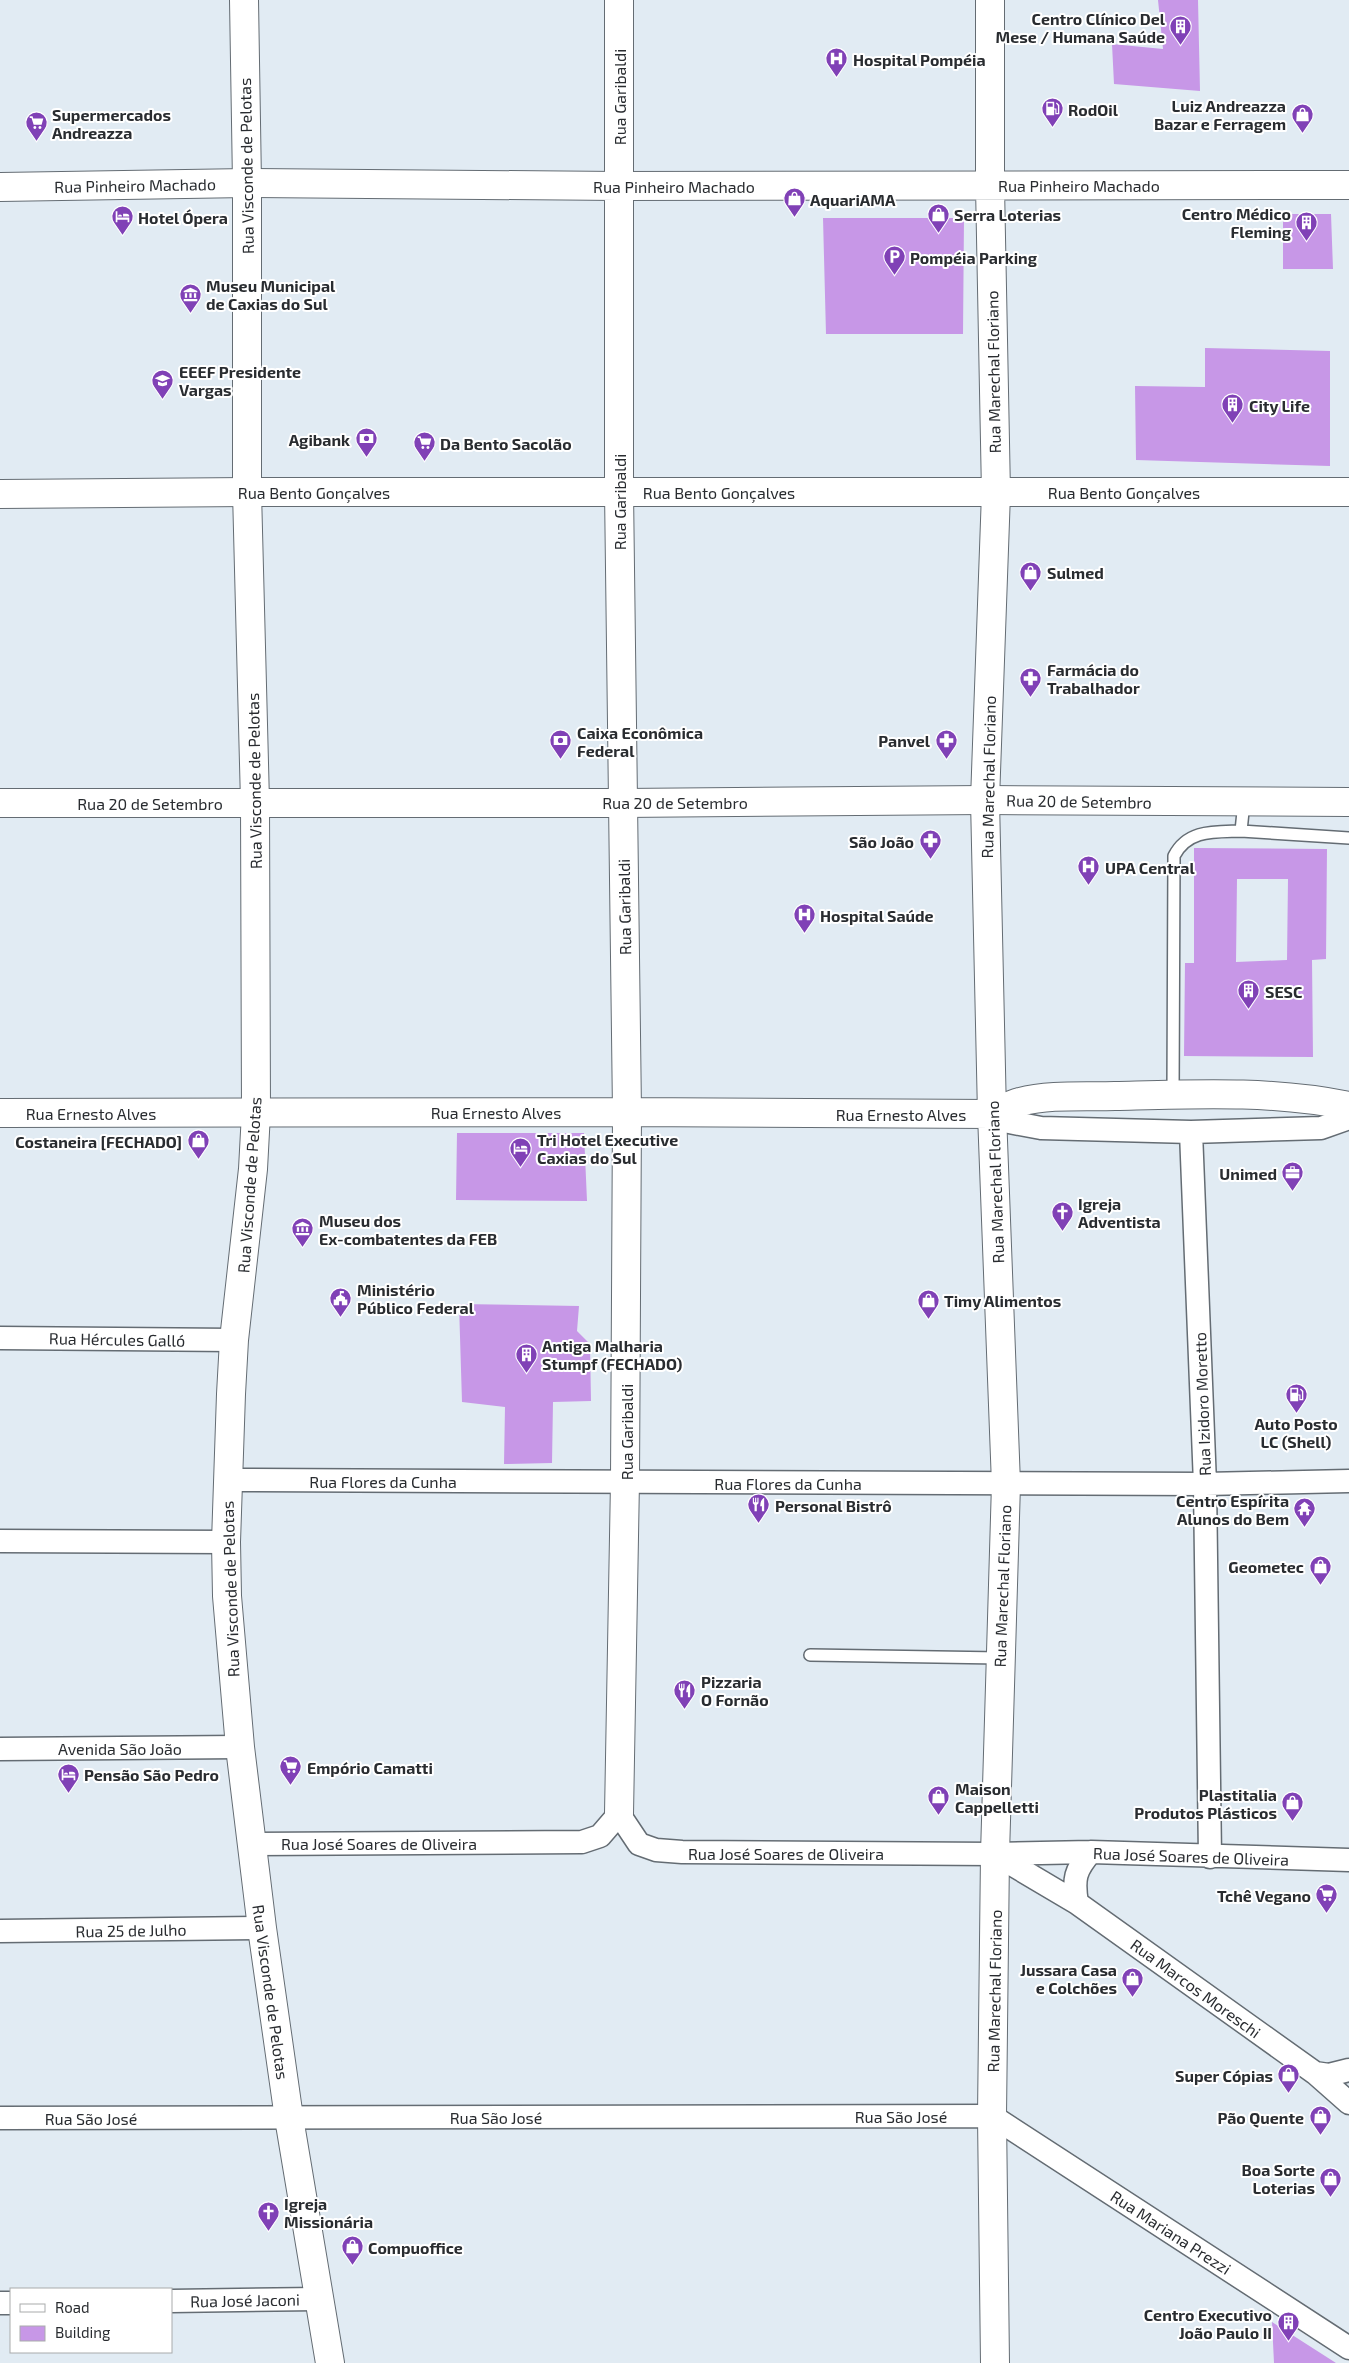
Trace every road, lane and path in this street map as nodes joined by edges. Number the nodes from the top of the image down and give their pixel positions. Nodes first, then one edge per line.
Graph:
1 (244, 0) edge
2 (619, 0) edge
3 (990, 0) edge
4 (247, 183) junction
5 (1349, 185) edge
6 (618, 186) junction
7 (990, 186) junction
8 (0, 187) edge
9 (619, 491) junction
10 (247, 492) junction
11 (996, 492) junction
12 (1349, 492) edge
13 (0, 494) edge
14 (985, 800) junction
15 (255, 802) junction
16 (1244, 802) junction
17 (1349, 802) edge
18 (0, 803) edge
19 (623, 803) junction
20 (1241, 831) junction
21 (1349, 838) edge
22 (1173, 1094) junction
23 (1349, 1106) edge
24 (627, 1112) junction
25 (0, 1113) edge
26 (256, 1113) junction
27 (992, 1114) junction
28 (1349, 1118) edge
29 (1191, 1132) junction
30 (0, 1338) edge
31 (234, 1340) junction
32 (227, 1480) junction
33 (626, 1482) junction
34 (1349, 1482) edge
35 (1006, 1484) junction
36 (1205, 1484) junction
37 (0, 1541) edge
38 (226, 1542) junction
39 (810, 1656) dead end
40 (1000, 1658) junction
41 (240, 1747) junction
42 (0, 1749) edge
43 (619, 1814) junction
44 (251, 1844) junction
45 (1091, 1852) junction
46 (995, 1854) junction
47 (1210, 1857) junction
48 (1349, 1860) edge
49 (1077, 1903) junction
50 (262, 1928) junction
51 (0, 1932) edge
52 (1349, 2070) edge
53 (1315, 2073) junction
54 (1349, 2103) edge
55 (992, 2116) junction
56 (0, 2118) edge
57 (289, 2118) junction
58 (318, 2299) junction
59 (172, 2301) edge
60 (1349, 2348) edge
61 (330, 2363) edge
62 (995, 2363) edge

1 - 4 street, Rua Visconde de Pelotas
2 - 6 street, Rua Garibaldi
3 - 7 street, Rua Marechal Floriano
4 - 6 street, Rua Pinheiro Machado
4 - 8 street, Rua Pinheiro Machado
4 - 10 street, Rua Visconde de Pelotas
5 - 7 street, Rua Pinheiro Machado
6 - 7 street, Rua Pinheiro Machado
6 - 9 street, Rua Garibaldi
7 - 11 street, Rua Marechal Floriano
9 - 10 street, Rua Bento Gonçalves
9 - 11 street, Rua Bento Gonçalves
9 - 19 street, Rua Garibaldi
10 - 13 street, Rua Bento Gonçalves
10 - 15 street, Rua Visconde de Pelotas
11 - 12 street, Rua Bento Gonçalves
11 - 14 street, Rua Marechal Floriano
14 - 16 street, Rua 20 de Setembro
14 - 19 street, Rua 20 de Setembro
14 - 27 street, Rua Marechal Floriano
15 - 18 street, Rua 20 de Setembro
15 - 19 street, Rua 20 de Setembro
15 - 26 street, Rua Visconde de Pelotas
16 - 17 street, Rua 20 de Setembro
16 - 20 lane
19 - 24 street, Rua Garibaldi
20 - 21 lane
20 - 22 lane
22 - 23 street, Rua Ernesto Alves
22 - 27 street, Rua Ernesto Alves
24 - 26 street, Rua Ernesto Alves
24 - 27 street, Rua Ernesto Alves
24 - 33 street, Rua Garibaldi
25 - 26 street, Rua Ernesto Alves
26 - 31 street, Rua Visconde de Pelotas
27 - 29 street, Rua Ernesto Alves
27 - 35 street, Rua Marechal Floriano
28 - 29 street, Rua Ernesto Alves
29 - 36 street, Rua Izidoro Moretto
30 - 31 street, Rua Hércules Galló
31 - 32 street, Rua Visconde de Pelotas
32 - 33 street, Rua Flores da Cunha
32 - 38 street, Rua Visconde de Pelotas
33 - 35 street, Rua Flores da Cunha
33 - 43 street, Rua Garibaldi
34 - 36 street, Rua Flores da Cunha
35 - 36 street, Rua Flores da Cunha
35 - 40 street, Rua Marechal Floriano
36 - 47 street, Rua Izidoro Moretto
37 - 38 street
38 - 41 street, Rua Visconde de Pelotas
39 - 40 lane
40 - 46 street, Rua Marechal Floriano
41 - 42 street, Avenida São João
41 - 44 street, Rua Visconde de Pelotas
43 - 44 street, Rua José Soares de Oliveira
43 - 46 street, Rua José Soares de Oliveira
44 - 50 street, Rua Visconde de Pelotas
45 - 46 street, Rua José Soares de Oliveira
45 - 47 street, Rua José Soares de Oliveira
45 - 49 street
46 - 49 street, Rua Marcos Moreschi
46 - 55 street, Rua Marechal Floriano
47 - 48 street, Rua José Soares de Oliveira
49 - 53 street, Rua Marcos Moreschi
50 - 51 street, Rua 25 de Julho
50 - 57 street, Rua Visconde de Pelotas
52 - 53 street
53 - 54 street, Rua Marcos Moreschi
55 - 57 street, Rua São José
55 - 60 street, Rua Mariana Prezzi
55 - 62 street, Rua Marechal Floriano
56 - 57 street, Rua São José
57 - 58 street, Rua Visconde de Pelotas
58 - 59 street, Rua José Jaconi
58 - 61 street, Rua Visconde de Pelotas

